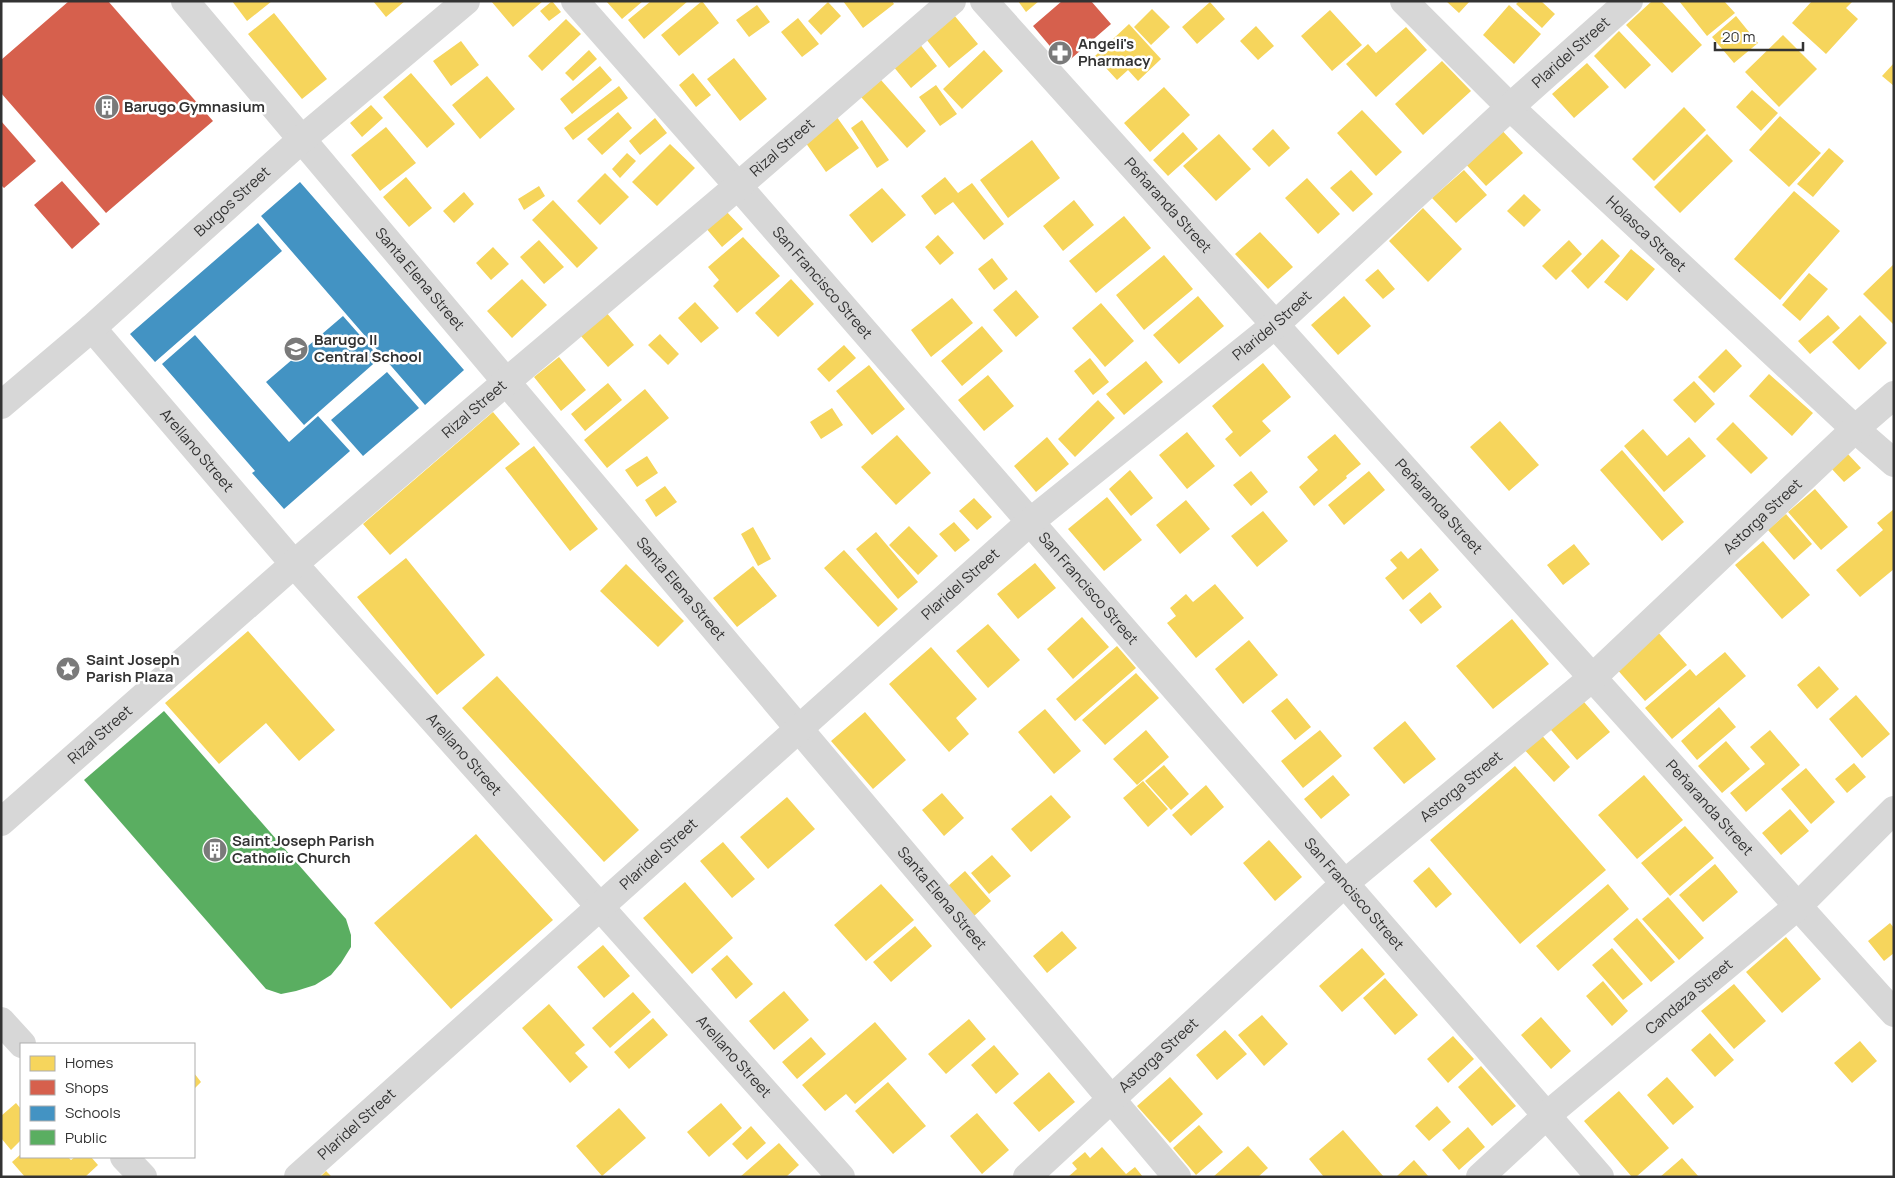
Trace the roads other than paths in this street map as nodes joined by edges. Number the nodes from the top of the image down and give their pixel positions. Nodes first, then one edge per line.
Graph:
1 (185, 1) edge
2 (466, 1) edge
3 (575, 1) edge
4 (952, 1) edge
5 (984, 1) edge
6 (1404, 1) edge
7 (1629, 1) edge
8 (1510, 106) junction
9 (302, 139) junction
10 (738, 186) junction
11 (1275, 325) junction
12 (92, 328) junction
13 (506, 382) junction
14 (1894, 395) edge
15 (1, 405) edge
16 (1855, 429) junction
17 (1894, 463) edge
18 (1030, 522) junction
19 (294, 564) junction
20 (1592, 678) junction
21 (799, 729) junction
22 (1894, 810) edge
23 (1, 822) edge
24 (1345, 883) junction
25 (1798, 906) junction
26 (600, 907) junction
27 (1894, 1013) edge
28 (1, 1021) edge
29 (21, 1043) edge
30 (1111, 1099) junction
31 (1546, 1116) junction
32 (125, 1158) edge
33 (142, 1177) edge
34 (298, 1177) edge
35 (841, 1177) edge
36 (1027, 1177) edge
37 (1177, 1177) edge
38 (1480, 1177) edge
39 (1600, 1177) edge

1 - 9 street, Santa Elena Street
2 - 9 street, Burgos Street
3 - 10 street, San Francisco Street
4 - 10 street, Rizal Street
5 - 11 street, Peñaranda Street
6 - 8 street, Holasca Street
7 - 8 street, Plaridel Street
8 - 11 street, Plaridel Street
8 - 16 street, Holasca Street
9 - 12 street, Burgos Street
9 - 13 street, Santa Elena Street
10 - 13 street, Rizal Street
10 - 18 street, San Francisco Street
11 - 18 street, Plaridel Street
11 - 20 street, Peñaranda Street
12 - 15 street, Burgos Street
12 - 19 street, Arellano Street
13 - 19 street, Rizal Street
13 - 21 street, Santa Elena Street
14 - 16 street, Astorga Street
16 - 17 street, Holasca Street
16 - 20 street, Astorga Street
18 - 21 street, Plaridel Street
18 - 24 street, San Francisco Street
19 - 23 street, Rizal Street
19 - 26 street, Arellano Street
20 - 24 street, Astorga Street
20 - 25 street, Peñaranda Street
21 - 26 street, Plaridel Street
21 - 30 street, Santa Elena Street
22 - 25 street, Candaza Street
24 - 30 street, Astorga Street
24 - 31 street, San Francisco Street
25 - 27 street, Peñaranda Street
25 - 31 street, Candaza Street
26 - 34 street, Plaridel Street
26 - 35 street, Arellano Street
28 - 29 street
30 - 36 street, Astorga Street
30 - 37 street, Santa Elena Street
31 - 38 street, Candaza Street
31 - 39 street, San Francisco Street
32 - 33 street

